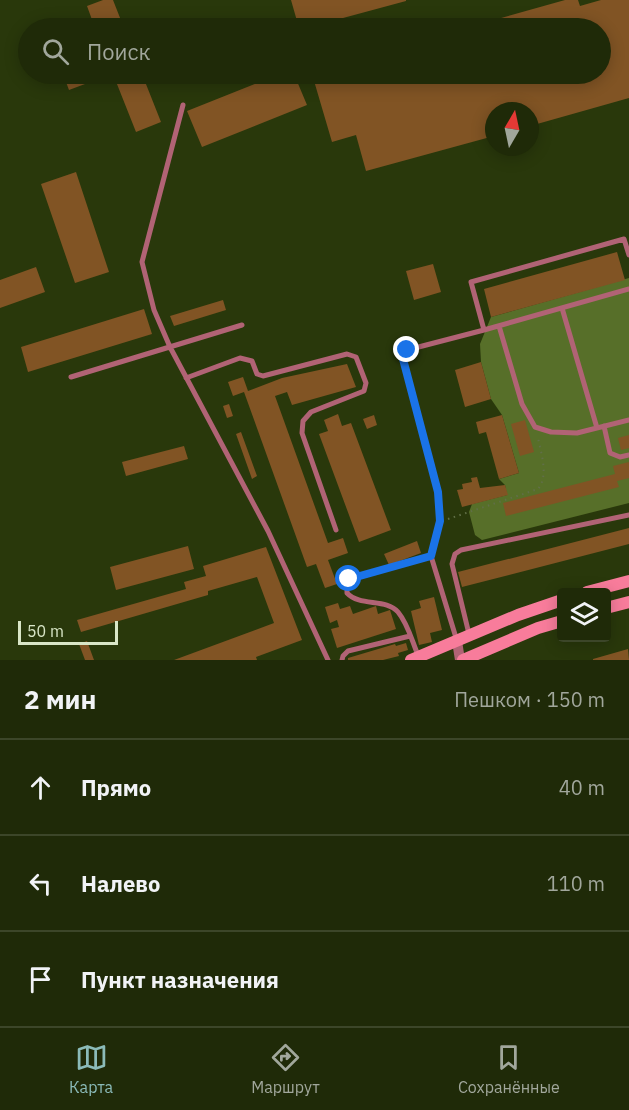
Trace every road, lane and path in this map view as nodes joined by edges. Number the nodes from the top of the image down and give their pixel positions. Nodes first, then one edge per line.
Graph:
1 (183, 105) dead end
2 (629, 255) edge
3 (629, 290) edge
4 (562, 308) junction
5 (242, 325) dead end
6 (499, 326) junction
7 (484, 330) junction
8 (170, 347) junction
9 (71, 376) dead end
10 (186, 378) junction
11 (629, 420) edge
12 (536, 427) junction
13 (600, 427) junction
14 (629, 454) edge
15 (629, 515) edge
16 (440, 521) junction
17 (336, 530) dead end
18 (431, 556) junction
19 (629, 580) edge
20 (600, 588) edge
21 (557, 602) edge
22 (629, 602) edge
23 (611, 607) edge
24 (557, 622) edge
25 (410, 636) junction
26 (463, 638) junction
27 (415, 658) edge
28 (328, 660) edge
29 (342, 660) edge
30 (461, 660) edge

1 - 8 lane
2 - 7 lane
3 - 4 lane
4 - 6 lane
4 - 13 lane
5 - 8 lane
6 - 7 lane
6 - 12 lane
7 - 16 lane
8 - 9 lane
8 - 10 lane
10 - 17 lane
10 - 28 lane
11 - 13 lane
12 - 13 lane
12 - 16 path
13 - 14 lane
15 - 26 lane
16 - 18 lane
18 - 25 lane
18 - 26 lane
19 - 20 main road
21 - 26 main road
22 - 23 main road
24 - 30 main road
25 - 27 lane
25 - 29 lane
26 - 27 main road
26 - 30 street

